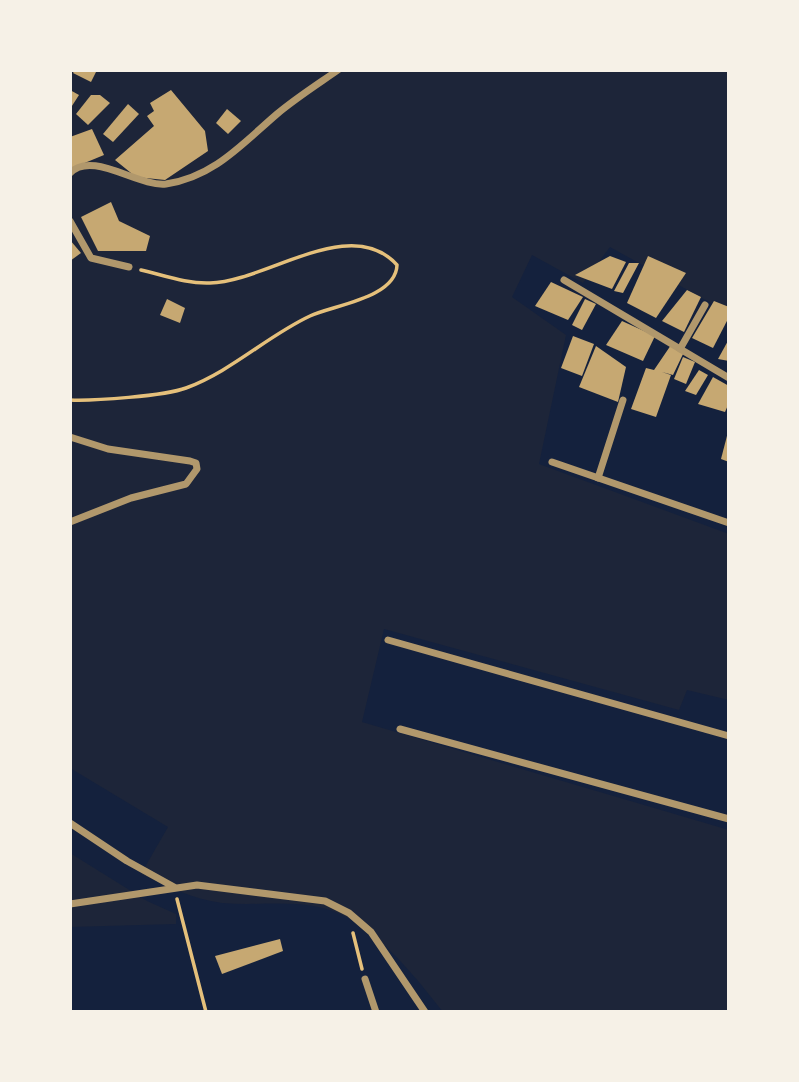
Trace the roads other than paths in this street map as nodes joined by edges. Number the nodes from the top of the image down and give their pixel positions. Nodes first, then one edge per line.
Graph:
1 (338, 70) edge
2 (70, 173) edge
3 (70, 221) edge
4 (129, 267) road end
5 (564, 280) dead end
6 (705, 305) dead end
7 (680, 349) junction
8 (729, 378) edge
9 (623, 400) dead end
10 (70, 437) edge
11 (552, 462) dead end
12 (598, 478) junction
13 (70, 522) edge
14 (729, 523) edge
15 (388, 640) dead end
16 (400, 729) dead end
17 (729, 736) edge
18 (729, 819) edge
19 (70, 823) edge
20 (70, 829) edge
21 (82, 833) junction
22 (174, 887) junction
23 (70, 904) edge
24 (365, 979) road end
25 (376, 1012) edge
26 (425, 1012) edge

1 - 2 street
3 - 4 street
5 - 7 street
6 - 7 street
7 - 8 street
9 - 12 street
10 - 13 street
11 - 12 street
12 - 14 street
15 - 17 street
16 - 18 street
19 - 21 street
20 - 21 street
21 - 22 street
22 - 23 street
22 - 26 street
24 - 25 street

